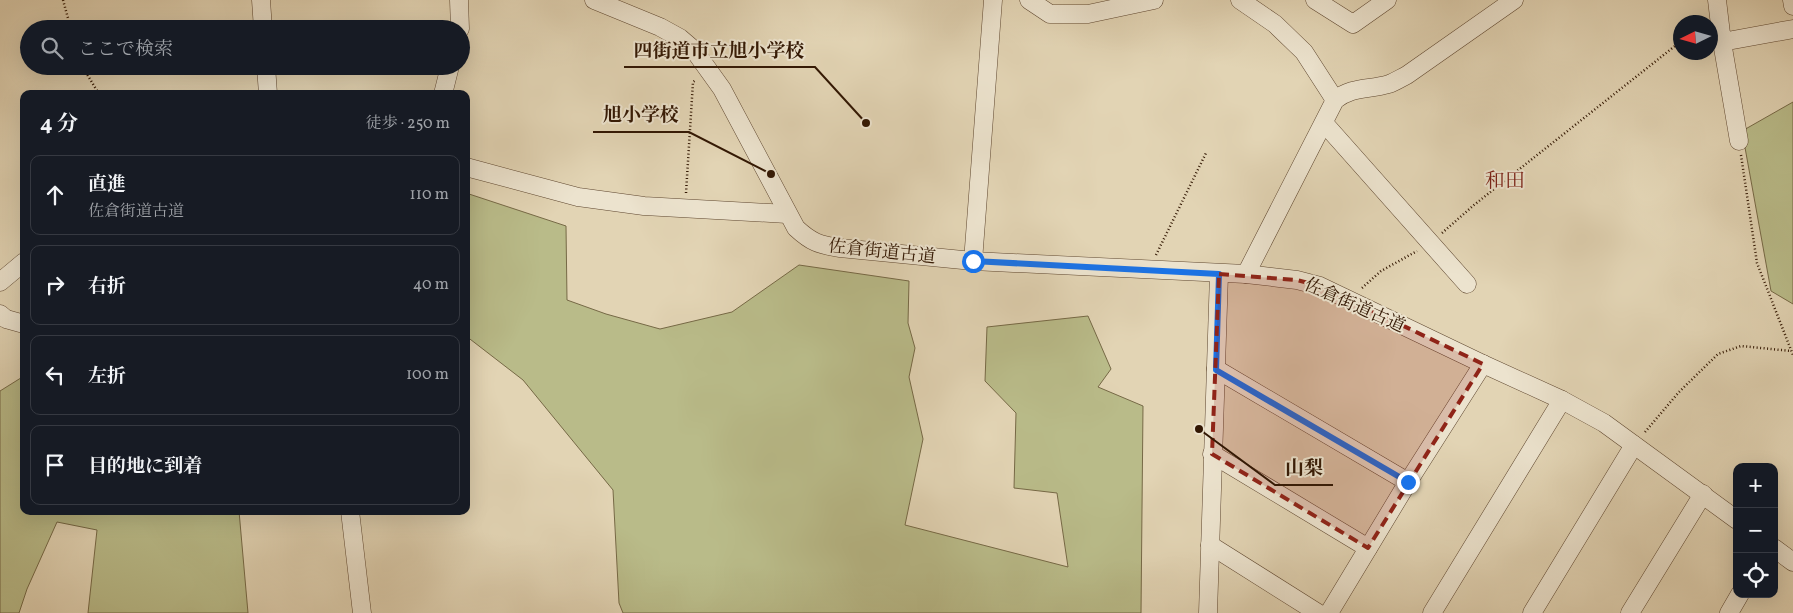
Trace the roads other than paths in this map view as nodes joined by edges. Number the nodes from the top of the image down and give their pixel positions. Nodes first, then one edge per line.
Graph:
1 (261, 0) edge
2 (459, 0) edge
3 (1029, 0) edge
4 (1154, 0) edge
5 (1240, 0) edge
6 (1315, 0) edge
7 (1388, 0) edge
8 (1514, 0) edge
9 (1717, 0) edge
10 (1792, 0) edge
11 (600, 1) edge
12 (992, 1) edge
13 (1130, 3) edge
14 (1793, 6) edge
15 (262, 20) edge
16 (460, 20) edge
17 (1793, 29) edge
18 (1722, 42) junction
19 (267, 75) edge
20 (448, 75) edge
21 (268, 90) edge
22 (444, 90) edge
23 (1335, 100) junction
24 (1324, 123) junction
25 (1739, 141) road end
26 (470, 168) edge
27 (787, 214) junction
28 (973, 261) junction
29 (20, 265) edge
30 (1219, 274) junction
31 (1246, 274) junction
32 (0, 282) edge
33 (1467, 284) dead end
34 (0, 314) edge
35 (20, 323) edge
36 (1483, 364) junction
37 (1216, 370) junction
38 (1562, 400) junction
39 (1634, 445) junction
40 (1212, 454) junction
41 (1408, 482) junction
42 (1703, 494) junction
43 (350, 515) edge
44 (1733, 517) edge
45 (1210, 546) junction
46 (1368, 548) junction
47 (1778, 551) edge
48 (1793, 562) edge
49 (1737, 598) edge
50 (362, 613) edge
51 (1208, 613) edge
52 (1318, 613) edge
53 (1329, 613) edge
54 (1432, 613) edge
55 (1532, 613) edge
56 (1630, 613) edge
57 (1728, 613) edge

1 - 15 street
2 - 16 street
3 - 13 street
4 - 13 street
5 - 23 street
6 - 7 street
8 - 23 street
9 - 18 street
10 - 14 street
11 - 27 street, 佐倉街道古道
12 - 28 street
17 - 18 street
18 - 25 street
19 - 21 street
20 - 22 street
23 - 24 street
24 - 31 street
24 - 33 street
26 - 27 street
27 - 28 street, 佐倉街道古道
28 - 30 street, 佐倉街道古道
29 - 32 street
30 - 31 street, 佐倉街道古道
30 - 37 street
31 - 36 street, 佐倉街道古道
34 - 35 street
36 - 38 street, 佐倉街道古道
36 - 41 street
37 - 40 street
37 - 41 street
38 - 39 street, 佐倉街道古道
38 - 54 street
39 - 42 street, 佐倉街道古道
39 - 55 street
40 - 45 street
40 - 46 street
41 - 46 street
42 - 44 street, 佐倉街道古道
42 - 56 street
43 - 50 street
45 - 51 street
45 - 52 street
46 - 53 street
47 - 48 street
49 - 57 street

